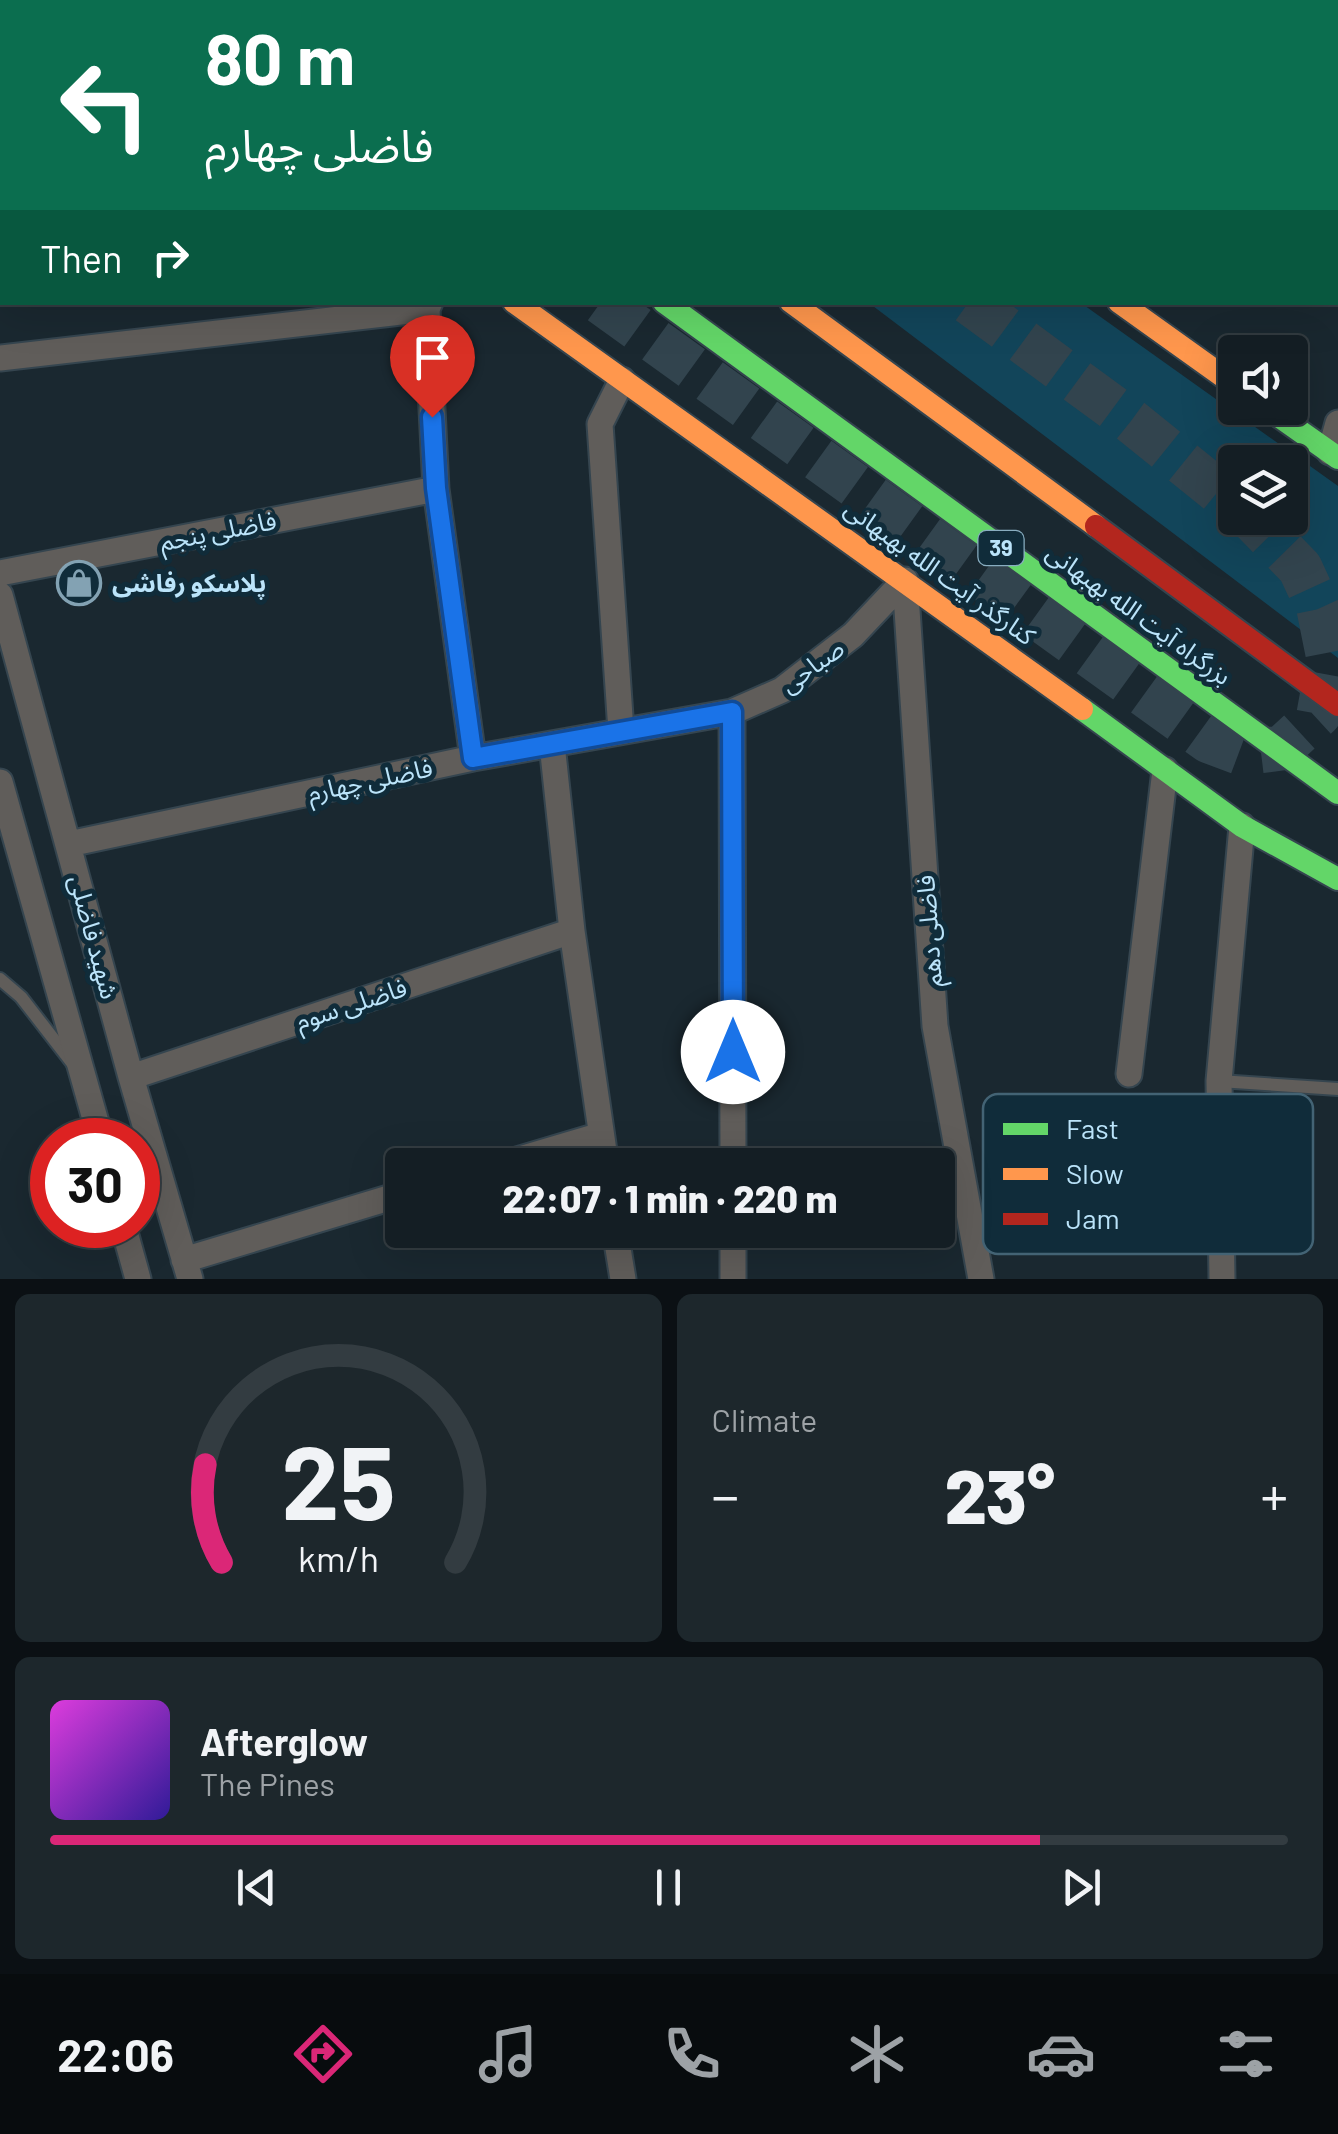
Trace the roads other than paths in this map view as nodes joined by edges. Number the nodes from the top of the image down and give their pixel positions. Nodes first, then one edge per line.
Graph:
1 (518, 305) edge
2 (668, 305) edge
3 (794, 305) edge
4 (1123, 305) edge
5 (429, 306) edge
6 (0, 358) edge
7 (1218, 373) edge
8 (622, 380) junction
9 (1338, 423) edge
10 (1291, 425) edge
11 (1334, 455) edge
12 (436, 488) junction
13 (0, 573) edge
14 (905, 580) junction
15 (0, 595) edge
16 (1338, 705) edge
17 (732, 712) junction
18 (622, 731) junction
19 (552, 744) junction
20 (473, 758) junction
21 (1164, 770) junction
22 (0, 782) edge
23 (1338, 792) edge
24 (1242, 826) junction
25 (69, 844) junction
26 (1338, 879) edge
27 (572, 931) junction
28 (0, 979) edge
29 (1129, 1074) dead end
30 (130, 1077) junction
31 (85, 1081) junction
32 (1219, 1082) junction
33 (1338, 1089) edge
34 (1219, 1094) edge
35 (95, 1118) edge
36 (601, 1135) junction
37 (557, 1148) edge
38 (603, 1148) edge
39 (733, 1148) edge
40 (385, 1200) edge
41 (130, 1248) edge
42 (619, 1248) edge
43 (733, 1248) edge
44 (1222, 1254) edge
45 (187, 1270) edge
46 (138, 1279) edge
47 (623, 1279) edge
48 (734, 1279) edge
49 (980, 1279) edge
50 (1222, 1279) edge

1 - 8 main road, کنارگذر آیت الله بهبهانی
2 - 23 main road, بزرگراه آیت الله بهبهانی / 39
3 - 16 main road, بزرگراه آیت الله بهبهانی
4 - 7 main road
5 - 6 street
5 - 12 street
8 - 14 main road, کنارگذر آیت الله بهبهانی
8 - 18 street
9 - 11 street
10 - 11 main road
12 - 13 street, فاضلی پنجم
12 - 20 street
14 - 17 street, صباحی
14 - 21 main road, کنارگذر آیت الله بهبهانی
14 - 49 street, فاضلی دهم
15 - 25 street, شهید فاضلی
17 - 18 street, فاضلی چهارم
17 - 39 street
18 - 19 street, فاضلی چهارم
19 - 20 street, فاضلی چهارم
19 - 27 street
20 - 25 street, فاضلی چهارم
21 - 24 main road, کنارگذر آیت الله بهبهانی
21 - 29 street
22 - 31 street, شهید فاضلی
24 - 26 main road, کنارگذر آیت الله بهبهانی
24 - 32 street
25 - 30 street, شهید فاضلی
27 - 30 street, فاضلی سوم
27 - 36 street
28 - 31 lane
30 - 45 street, شهید فاضلی
31 - 35 street, شهید فاضلی
32 - 33 lane
32 - 34 street
36 - 37 street
36 - 38 street
40 - 45 street
41 - 46 street
42 - 47 street
43 - 48 street
44 - 50 street

